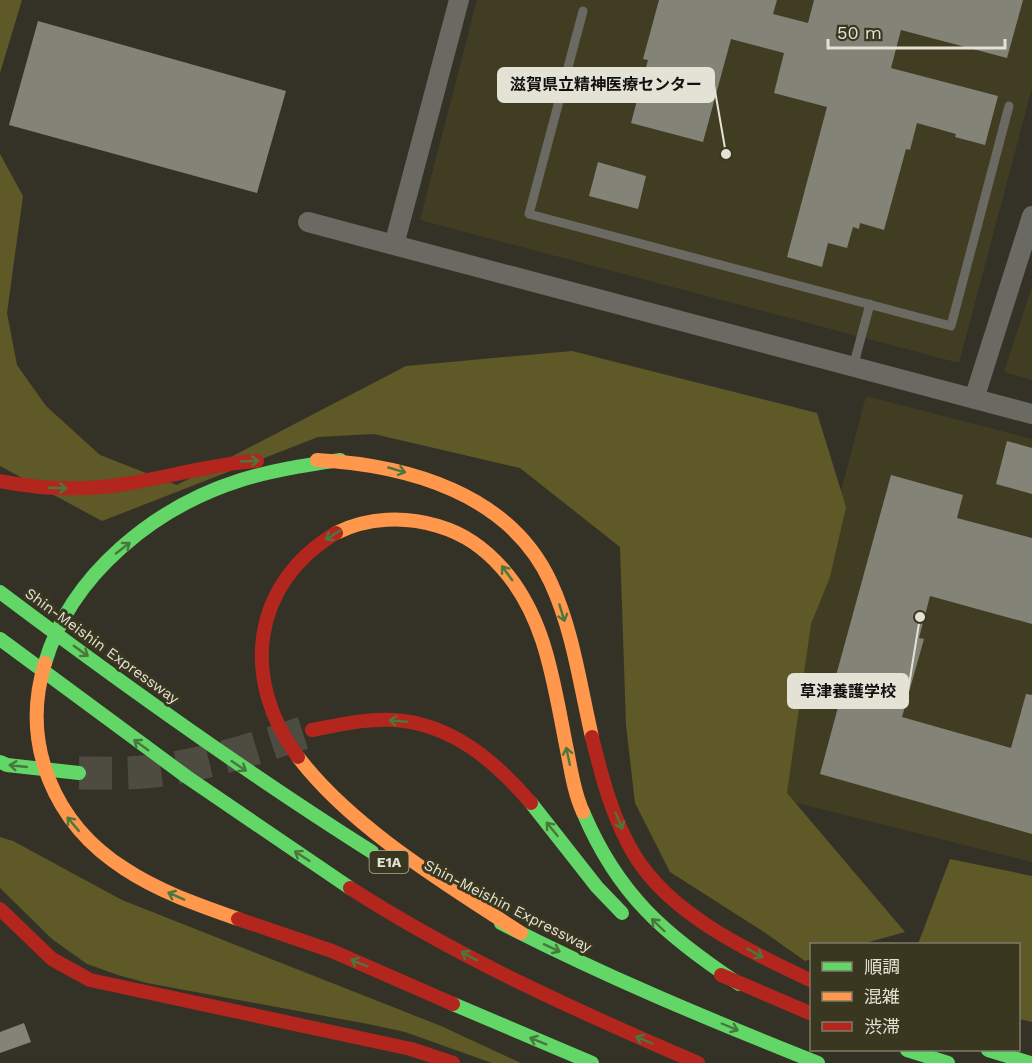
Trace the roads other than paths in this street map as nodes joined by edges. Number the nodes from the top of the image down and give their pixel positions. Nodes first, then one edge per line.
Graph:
1 (459, 0) edge
2 (583, 10) dead end
3 (1009, 106) dead end
4 (1032, 216) edge
5 (308, 222) dead end
6 (394, 245) junction
7 (870, 304) junction
8 (853, 367) junction
9 (974, 399) junction
10 (1032, 414) edge
11 (340, 460) junction
12 (0, 482) edge
13 (0, 592) edge
14 (0, 639) edge
15 (312, 730) tunnel mouth
16 (0, 762) edge
17 (79, 773) tunnel mouth
18 (0, 909) edge
19 (633, 923) dead end
20 (521, 933) junction
21 (665, 946) dead end
22 (810, 980) edge
23 (740, 984) junction
24 (810, 1013) edge
25 (910, 1051) edge
26 (991, 1051) edge
27 (453, 1063) edge
28 (592, 1063) edge
29 (698, 1063) edge
30 (818, 1063) edge
31 (948, 1063) edge
32 (1030, 1063) edge

1 - 6 street
2 - 7 lane
3 - 7 lane
4 - 9 street
5 - 6 street
6 - 8 street
7 - 8 lane
8 - 9 street
9 - 10 street
12 -> 11 main road
11 -> 22 main road
28 -> 11 main road
13 -> 20 main road, Shin-Meishin Expressway / E1A
29 -> 14 main road, E1A
19 -> 15 main road
17 -> 16 main road
18 - 27 main road
23 -> 20 main road
20 -> 30 main road, Shin-Meishin Expressway / E1A
21 - 23 main road
23 - 24 main road
25 - 31 main road
26 - 32 main road

